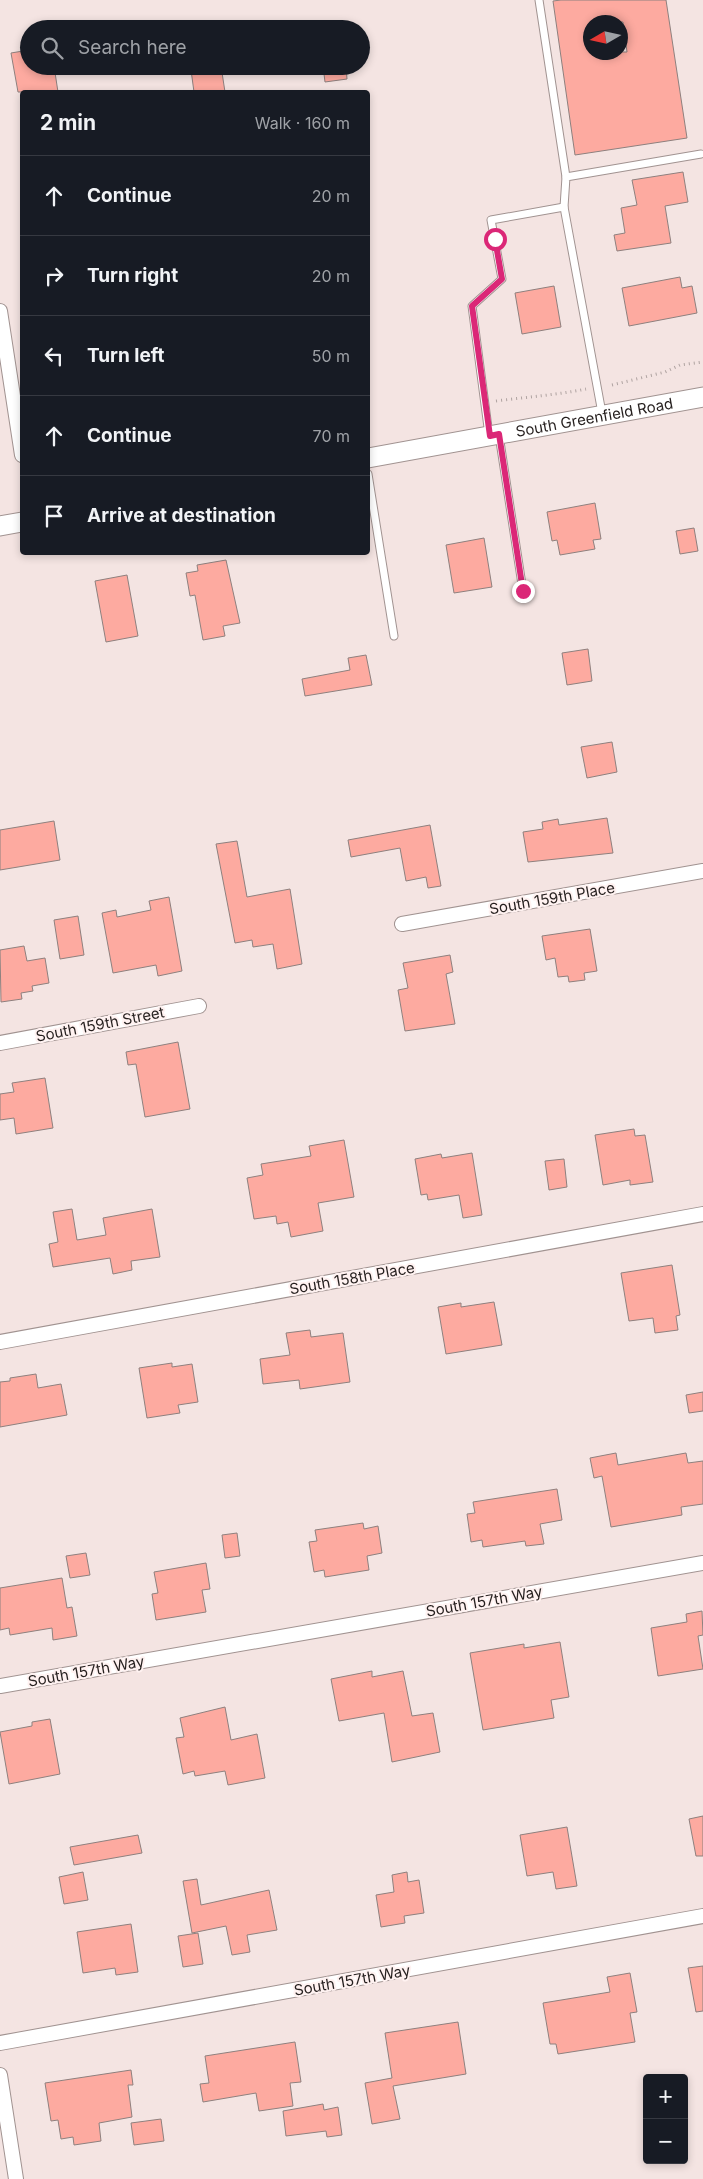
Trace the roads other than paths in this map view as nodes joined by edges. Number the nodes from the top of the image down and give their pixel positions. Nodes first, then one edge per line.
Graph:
1 (539, 0) edge
2 (701, 154) dead end
3 (566, 177) junction
4 (564, 207) junction
5 (0, 311) edge
6 (703, 397) edge
7 (602, 415) junction
8 (494, 435) junction
9 (20, 443) edge
10 (370, 458) edge
11 (370, 486) edge
12 (20, 522) edge
13 (0, 526) edge
14 (523, 591) dead end
15 (394, 636) dead end
16 (703, 871) edge
17 (402, 924) dead end
18 (199, 1006) dead end
19 (0, 1043) edge
20 (703, 1214) edge
21 (0, 1342) edge
22 (703, 1563) edge
23 (0, 1686) edge
24 (703, 1916) edge
25 (0, 2043) edge
26 (0, 2075) edge
27 (16, 2179) edge

1 - 3 lane
2 - 3 lane
3 - 4 lane
4 - 7 lane
4 - 8 lane
5 - 9 street
6 - 7 main road, South Greenfield Road
7 - 8 main road, South Greenfield Road
8 - 10 main road, South Greenfield Road
8 - 14 lane
11 - 15 lane
12 - 13 main road
16 - 17 street, South 159th Place
18 - 19 street, South 159th Street
20 - 21 street, South 158th Place
22 - 23 street, South 157th Way
24 - 25 street, South 157th Way
26 - 27 street

